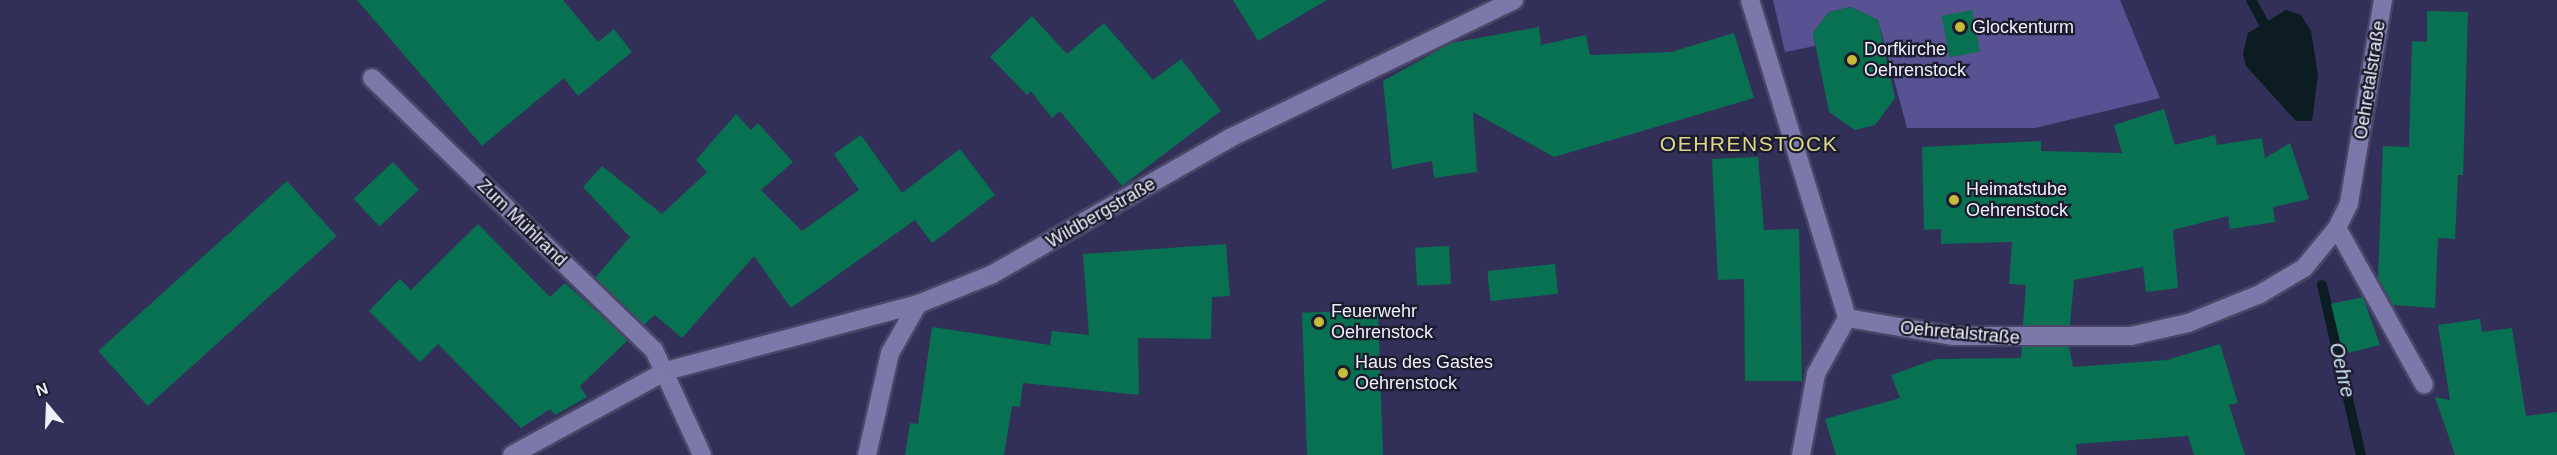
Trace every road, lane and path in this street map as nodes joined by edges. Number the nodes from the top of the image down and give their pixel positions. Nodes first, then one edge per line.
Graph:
1 (1514, 0) edge
2 (1750, 0) edge
3 (2383, 0) edge
4 (372, 78) dead end
5 (2337, 228) junction
6 (918, 304) junction
7 (1848, 318) junction
8 (666, 371) junction
9 (2424, 384) dead end
10 (512, 455) edge
11 (702, 455) edge
12 (867, 455) edge
13 (1802, 455) edge

1 - 6 street, Wildbergstraße
2 - 7 street
3 - 5 street, Oehretalstraße
4 - 8 street, Zum Mühlrand
5 - 7 street, Oehretalstraße
5 - 9 street
6 - 8 street, Wildbergstraße
6 - 12 street
7 - 13 street
8 - 10 street, Wildbergstraße
8 - 11 street

